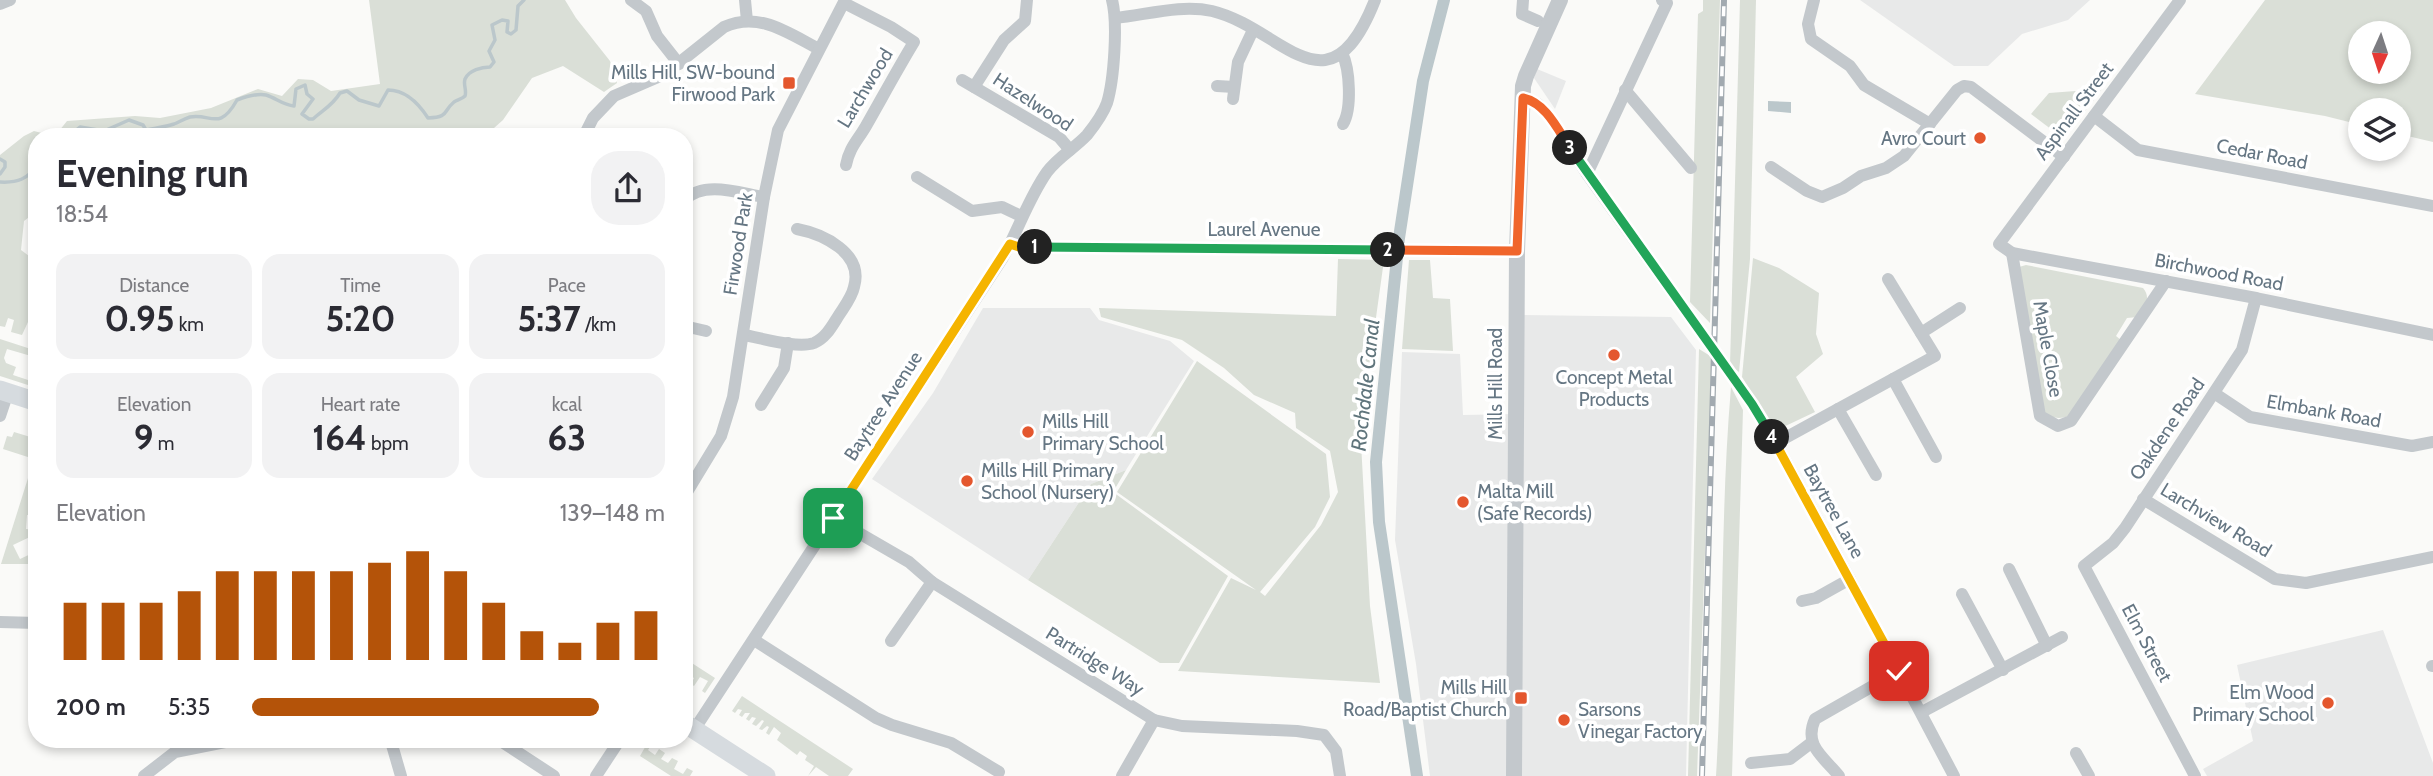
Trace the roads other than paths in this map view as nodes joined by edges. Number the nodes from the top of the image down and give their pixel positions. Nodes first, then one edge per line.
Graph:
1 (10, 0) edge
2 (631, 0) edge
3 (745, 0) edge
4 (1027, 0) edge
5 (1112, 0) edge
6 (1375, 0) edge
7 (1523, 0) edge
8 (1560, 0) edge
9 (1814, 0) edge
10 (2180, 0) edge
11 (845, 1) edge
12 (1665, 1) edge
13 (0, 4) edge
14 (1189, 4) edge
15 (1115, 19) junction
16 (747, 21) junction
17 (1538, 21) dead end
18 (1253, 30) junction
19 (819, 49) junction
20 (1342, 53) junction
21 (679, 64) junction
22 (962, 80) dead end
23 (1217, 86) dead end
24 (974, 87) junction
25 (1625, 90) junction
26 (1523, 98) junction
27 (2094, 116) junction
28 (1343, 124) dead end
29 (1930, 124) junction
30 (588, 128) edge
31 (1070, 150) junction
32 (2064, 157) junction
33 (846, 165) dead end
34 (1771, 167) dead end
35 (1691, 168) dead end
36 (1793, 169) dead end
37 (1587, 174) junction
38 (917, 177) dead end
39 (1807, 191) junction
40 (693, 195) edge
41 (764, 197) junction
42 (2433, 206) edge
43 (1021, 216) junction
44 (797, 229) dead end
45 (1010, 244) junction
46 (1999, 244) joint
47 (1517, 251) junction
48 (2012, 253) junction
49 (1888, 279) dead end
50 (2166, 281) junction
51 (2256, 298) junction
52 (1960, 308) dead end
53 (693, 328) edge
54 (706, 331) dead end
55 (1921, 333) junction
56 (744, 335) junction
57 (2433, 335) edge
58 (788, 343) junction
59 (1893, 379) junction
60 (4, 391) edge
61 (2214, 393) junction
62 (28, 399) edge
63 (761, 405) dead end
64 (1838, 409) junction
65 (0, 416) edge
66 (2433, 442) edge
67 (1776, 443) junction
68 (1936, 457) dead end
69 (1875, 475) dead end
70 (693, 482) edge
71 (2143, 499) junction
72 (833, 518) junction
73 (2433, 557) edge
74 (2084, 566) joint
75 (2009, 569) dead end
76 (1850, 579) junction
77 (932, 582) junction
78 (1962, 594) dead end
79 (1802, 601) dead end
80 (0, 622) edge
81 (28, 623) edge
82 (2062, 637) dead end
83 (754, 640) junction
84 (891, 641) dead end
85 (2047, 646) junction
86 (2003, 670) junction
87 (1899, 671) junction
88 (1808, 707) dead end
89 (1922, 712) junction
90 (1815, 719) junction
91 (1154, 720) junction
92 (693, 722) edge
93 (693, 730) edge
94 (1811, 743) junction
95 (195, 748) edge
96 (393, 748) edge
97 (511, 748) edge
98 (614, 748) edge
99 (2076, 753) dead end
100 (1751, 763) dead end
101 (999, 772) dead end
102 (144, 776) edge
103 (401, 776) edge
104 (554, 776) edge
105 (596, 776) edge
106 (766, 776) edge
107 (1122, 776) edge
108 (1340, 776) edge
109 (1514, 776) edge
110 (1839, 776) edge
111 (1954, 776) edge
112 (2089, 776) edge
113 (2195, 776) edge

1 - 13 street
2 - 21 street
3 - 16 street
4 - 24 street, Hazelwood
5 - 15 street
6 - 20 street
7 - 17 street
8 - 26 street, Mills Hill Road
9 - 29 street
10 - 27 street, Aspinall Street
11 - 19 street, Firwood Park
11 - 33 street, Larchwood
12 - 25 street
14 - 15 street
14 - 18 street
15 - 31 street
16 - 19 street
16 - 21 street
18 - 20 street
18 - 23 street
19 - 41 street, Firwood Park
20 - 28 street
21 - 30 street
22 - 24 street, Hazelwood
24 - 31 street, Hazelwood
25 - 35 street
25 - 37 street
26 - 37 street, Baytree Lane
26 - 47 street, Mills Hill Road
27 - 32 street, Aspinall Street
27 - 42 street, Cedar Road
29 - 32 street
29 - 39 street
31 - 43 street
32 - 46 street, Aspinall Street
34 - 39 street
36 - 39 street
37 - 67 street, Baytree Lane
38 - 43 street
40 - 41 street
41 - 56 street, Firwood Park
43 - 45 street
44 - 58 street
45 - 47 street, Laurel Avenue
45 - 72 street, Baytree Avenue
46 - 48 street, Birchwood Road
47 - 109 street, Mills Hill Road
48 - 50 street, Birchwood Road
48 - 50 street, Maple Close
49 - 55 street
50 - 51 street, Birchwood Road
51 - 57 street, Birchwood Road
51 - 61 street, Oakdene Road
52 - 55 street
53 - 54 street
55 - 59 street
56 - 58 street
56 - 70 street, Firwood Park
58 - 63 street
59 - 64 street
59 - 68 street
60 - 62 main road
60 - 65 street
61 - 66 street, Elmbank Road
61 - 71 street, Oakdene Road
64 - 67 street
64 - 69 street
67 - 76 street, Baytree Lane
71 - 73 street, Larchview Road
71 - 74 street, Oakdene Road
72 - 77 street, Partridge Way
72 - 83 street, Baytree Avenue
74 - 113 street, Elm Street
75 - 85 street
76 - 79 street
76 - 87 street, Baytree Lane
77 - 84 street
77 - 91 street, Partridge Way
78 - 86 street
80 - 81 street
82 - 85 street
83 - 92 street, Baytree Avenue
83 - 101 street
85 - 86 street
86 - 89 street
87 - 89 street, Baytree Lane
87 - 90 street
88 - 90 street
89 - 111 street, Baytree Lane
90 - 94 street
91 - 107 street
91 - 108 street, Partridge Way
93 - 106 main road
94 - 100 street
94 - 110 street
95 - 102 street
96 - 103 street
97 - 104 street
98 - 105 street
99 - 112 street

